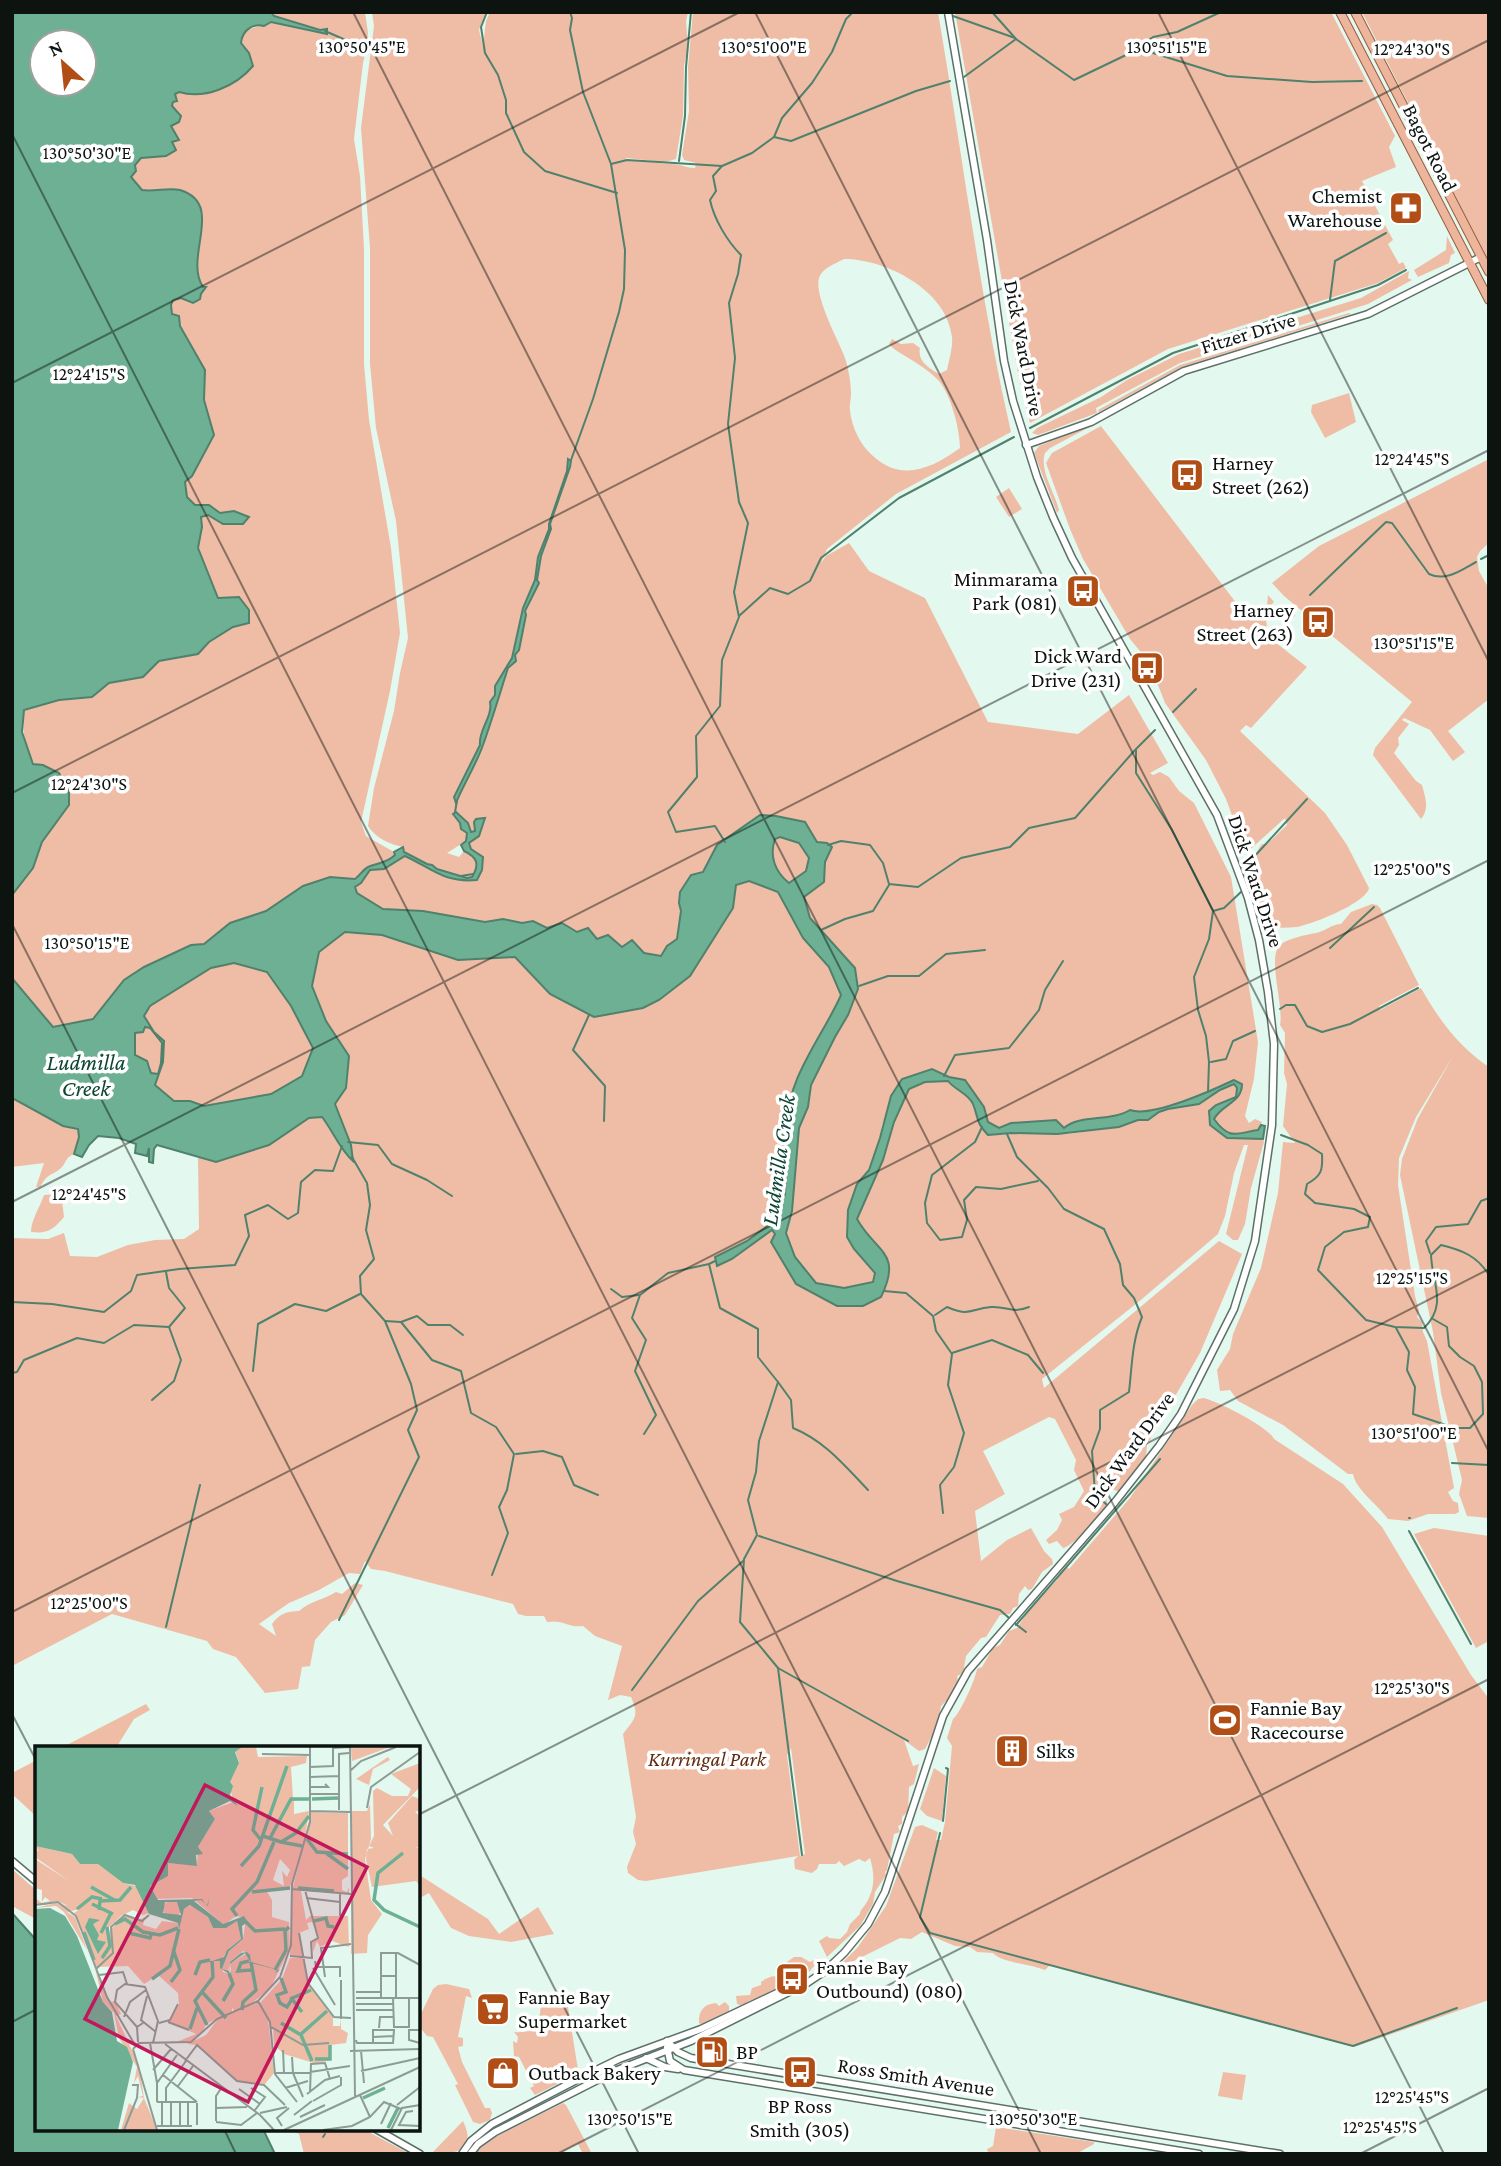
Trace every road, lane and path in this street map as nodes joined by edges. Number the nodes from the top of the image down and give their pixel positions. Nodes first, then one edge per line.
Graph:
1 (948, 12) edge
2 (1340, 12) edge
3 (1355, 12) edge
4 (1481, 257) junction
5 (1469, 262) junction
6 (1489, 272) edge
7 (1489, 300) edge
8 (1026, 445) junction
9 (12, 1861) edge
10 (35, 1880) edge
11 (742, 2012) junction
12 (691, 2041) junction
13 (667, 2042) junction
14 (670, 2050) junction
15 (645, 2057) junction
16 (699, 2059) junction
17 (684, 2070) junction
18 (586, 2075) junction
19 (589, 2085) junction
20 (533, 2102) junction
21 (538, 2111) junction
22 (380, 2131) edge
23 (1255, 2152) edge
24 (420, 2153) edge
25 (464, 2153) edge
26 (1199, 2154) edge
27 (1280, 2154) edge

1 - 8 street, Dick Ward Drive
2 - 5 main road, Bagot Road
3 - 4 main road, Bagot Road
4 - 5 street, Fitzer Drive
4 - 6 main road, Bagot Road
5 - 7 main road, Bagot Road
5 - 8 street, Fitzer Drive
8 - 11 street, Dick Ward Drive
9 - 10 street
11 - 12 street
11 - 13 street
12 - 14 street
12 - 16 street
13 - 14 street
13 - 18 street
14 - 15 street
14 - 16 street, Ross Smith Avenue
14 - 17 street
15 - 17 street, Ross Smith Avenue
15 - 19 street
16 - 23 street, Ross Smith Avenue
17 - 26 street, Ross Smith Avenue
18 - 19 street
18 - 20 street
19 - 21 street
20 - 21 street
20 - 25 street
21 - 25 street
22 - 24 street
23 - 27 street, Ross Smith Avenue

